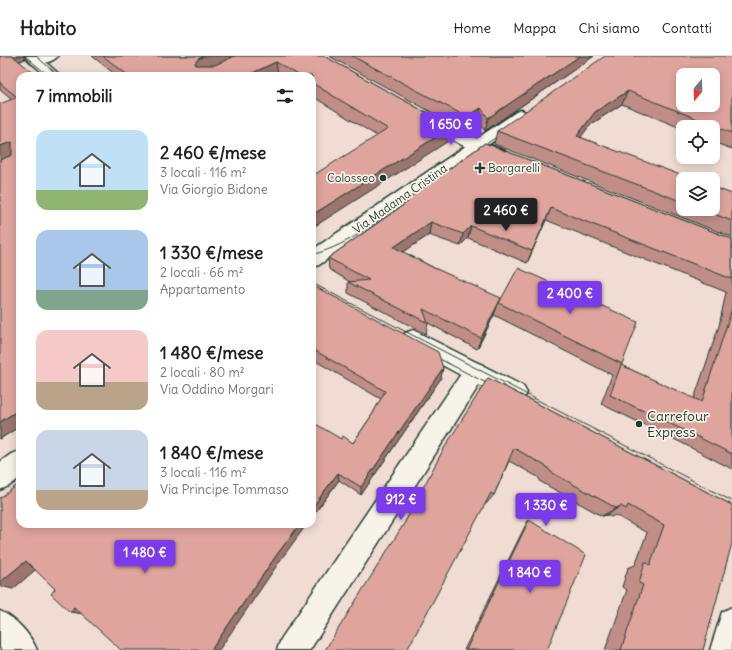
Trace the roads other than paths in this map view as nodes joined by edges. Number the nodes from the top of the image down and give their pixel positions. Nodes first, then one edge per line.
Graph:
1 (51, 56) edge
2 (34, 59) edge
3 (49, 72) edge
4 (410, 108) edge
5 (531, 108) edge
6 (477, 146) junction
7 (516, 162) edge
8 (316, 257) edge
9 (393, 329) edge
10 (475, 372) junction
11 (537, 404) edge
12 (16, 466) edge
13 (0, 477) edge
14 (732, 622) edge
15 (0, 626) edge
16 (22, 650) edge
17 (292, 650) edge
18 (725, 650) edge

1 - 2 street
2 - 3 street
4 - 6 street
5 - 6 street, Via Madama Cristina
6 - 7 street
6 - 8 street, Via Madama Cristina
9 - 10 street
10 - 11 street
10 - 17 street
12 - 13 street
14 - 18 street
15 - 16 street

